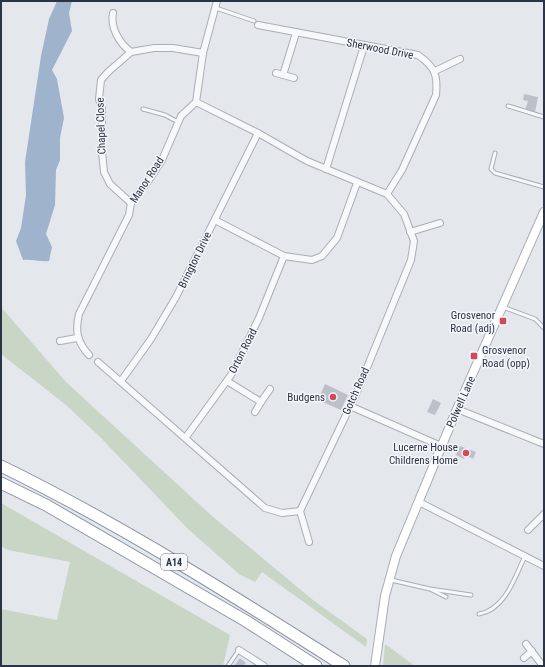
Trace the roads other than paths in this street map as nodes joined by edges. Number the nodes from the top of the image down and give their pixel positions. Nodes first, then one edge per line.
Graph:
1 (217, 1) edge
2 (216, 8) junction
3 (113, 13) dead end
4 (256, 23) joint
5 (296, 33) junction
6 (364, 46) junction
7 (131, 52) junction
8 (203, 53) junction
9 (460, 59) dead end
10 (435, 71) junction
11 (276, 73) dead end
12 (283, 75) junction
13 (294, 78) dead end
14 (196, 102) junction
15 (508, 106) dead end
16 (143, 109) dead end
17 (544, 117) edge
18 (178, 122) junction
19 (258, 133) junction
20 (494, 153) dead end
21 (326, 170) junction
22 (357, 183) junction
23 (544, 187) edge
24 (388, 194) junction
25 (131, 203) junction
26 (544, 212) edge
27 (215, 220) junction
28 (440, 223) dead end
29 (410, 232) junction
30 (284, 256) junction
31 (502, 307) junction
32 (544, 328) edge
33 (77, 338) junction
34 (60, 341) dead end
35 (89, 355) dead end
36 (98, 362) dead end
37 (121, 381) junction
38 (227, 381) junction
39 (270, 389) dead end
40 (261, 402) junction
41 (350, 406) junction
42 (457, 409) junction
43 (255, 412) dead end
44 (186, 437) junction
45 (544, 444) edge
46 (442, 446) junction
47 (1, 466) edge
48 (1, 483) edge
49 (419, 502) junction
50 (300, 511) junction
51 (544, 514) edge
52 (528, 530) dead end
53 (309, 542) dead end
54 (526, 556) junction
55 (544, 566) edge
56 (389, 580) junction
57 (430, 589) junction
58 (471, 595) dead end
59 (446, 596) dead end
60 (479, 614) dead end
61 (526, 644) dead end
62 (239, 650) joint
63 (532, 651) junction
64 (524, 658) dead end
65 (376, 663) edge
66 (228, 666) edge
67 (264, 666) edge
68 (316, 666) edge
69 (344, 666) edge
70 (543, 666) edge

1 - 2 street
2 - 4 lane
2 - 8 street
3 - 7 street
4 - 5 street, Sherwood Drive
5 - 6 street, Sherwood Drive
5 - 12 street
6 - 10 street, Sherwood Drive
6 - 21 street
7 - 8 street
7 - 25 street, Chapel Close
8 - 14 street
9 - 10 street
10 - 24 street
11 - 12 street
12 - 13 street
14 - 18 street, Manor Road
14 - 19 street
15 - 17 lane
16 - 18 lane
18 - 25 street, Manor Road
19 - 21 street
19 - 27 street, Brington Drive
20 - 23 lane
21 - 22 street
22 - 24 street
22 - 30 street
24 - 29 street, Gotch Road
25 - 33 street, Manor Road
26 - 31 street, Polwell Lane
27 - 30 street
27 - 37 street, Brington Drive
28 - 29 street
29 - 41 street, Gotch Road
30 - 38 street, Orton Road
31 - 32 lane
31 - 42 street, Polwell Lane
33 - 34 street
33 - 35 street
36 - 37 street
37 - 44 street
38 - 40 street
38 - 44 street, Orton Road
39 - 40 street
40 - 43 street
41 - 46 street
41 - 50 street, Gotch Road
42 - 45 street
42 - 46 street, Polwell Lane
44 - 50 street
46 - 49 street, Polwell Lane
47 - 69 highway, A14
48 - 68 highway, A14
49 - 54 street
49 - 56 street, Polwell Lane
50 - 53 street
51 - 52 street
54 - 55 street
54 - 60 lane
56 - 57 lane
56 - 65 street, Polwell Lane
57 - 58 lane
57 - 59 lane
61 - 63 street
62 - 66 lane
62 - 67 street
63 - 64 street
63 - 70 street

